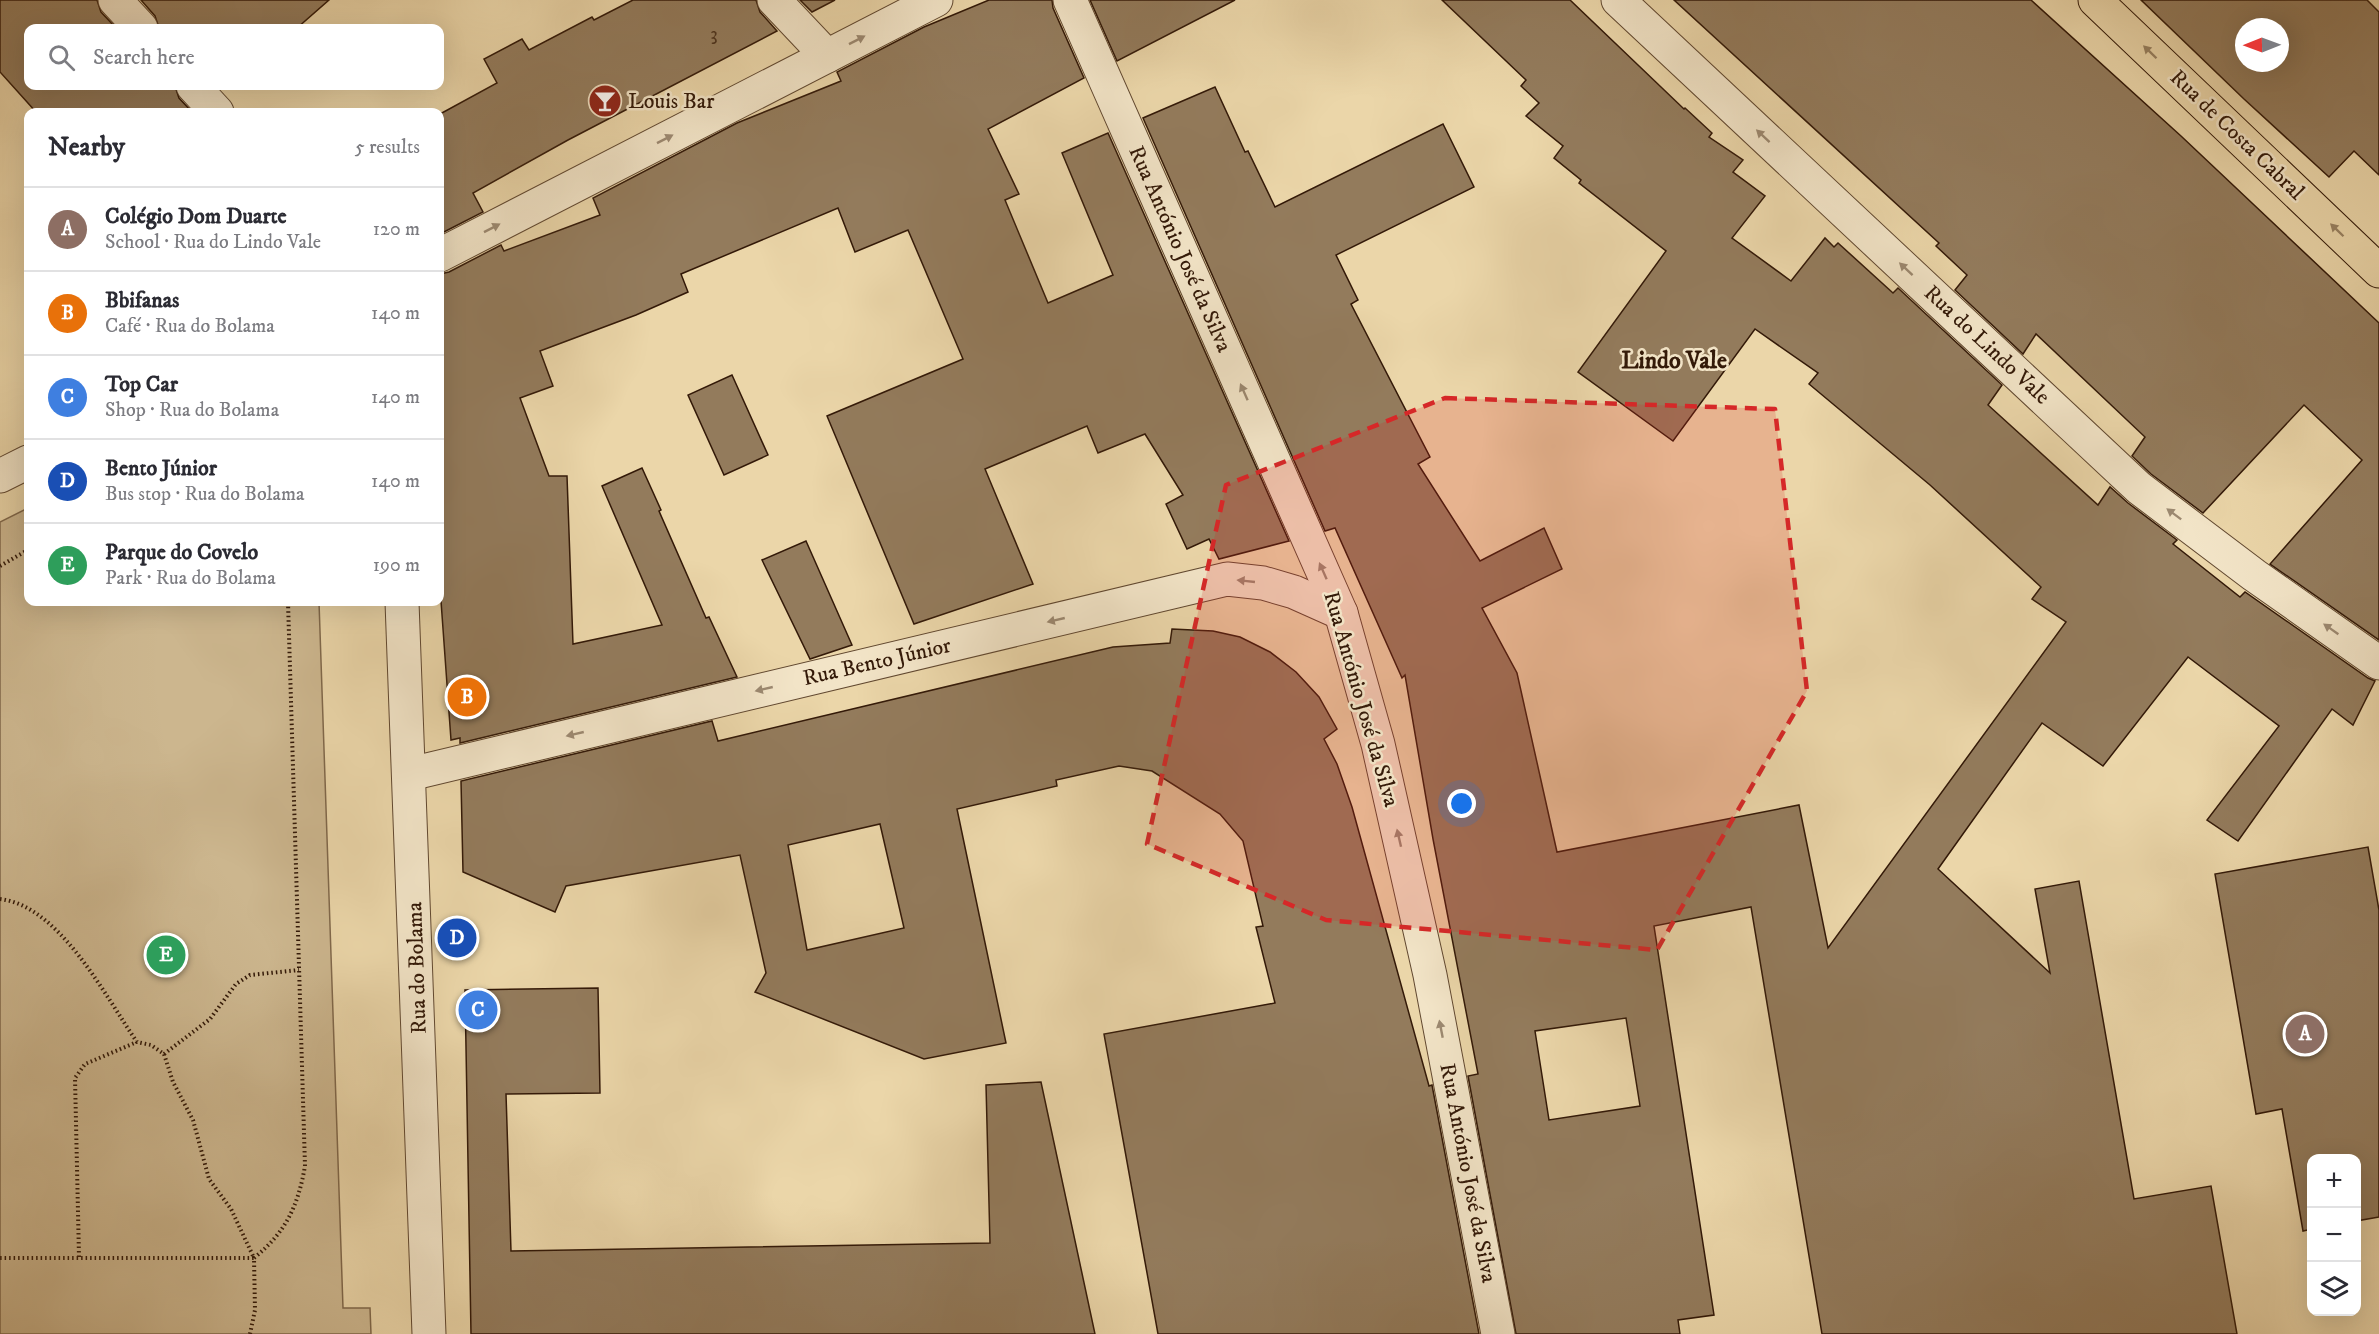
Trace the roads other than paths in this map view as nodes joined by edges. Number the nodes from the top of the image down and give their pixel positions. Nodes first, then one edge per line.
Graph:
1 (115, 0) edge
2 (774, 0) edge
3 (936, 0) edge
4 (1070, 0) edge
5 (1618, 0) edge
6 (2095, 0) edge
7 (137, 24) edge
8 (826, 56) junction
9 (197, 90) edge
10 (213, 108) edge
11 (444, 253) edge
12 (2379, 271) edge
13 (24, 464) edge
14 (0, 476) edge
15 (402, 606) edge
16 (1341, 613) junction
17 (2379, 663) edge
18 (410, 774) junction
19 (429, 1334) edge
20 (1498, 1334) edge

1 - 7 street
2 - 8 street
8 -> 3 street
16 -> 4 street, Rua António José da Silva
17 -> 5 street, Rua do Lindo Vale
12 -> 6 main road, Rua de Costa Cabral
11 -> 8 street
9 - 10 street
13 - 14 street
15 - 18 street, Rua do Bolama
16 -> 18 street, Rua Bento Júnior
20 -> 16 street, Rua António José da Silva
18 - 19 street, Rua do Bolama

